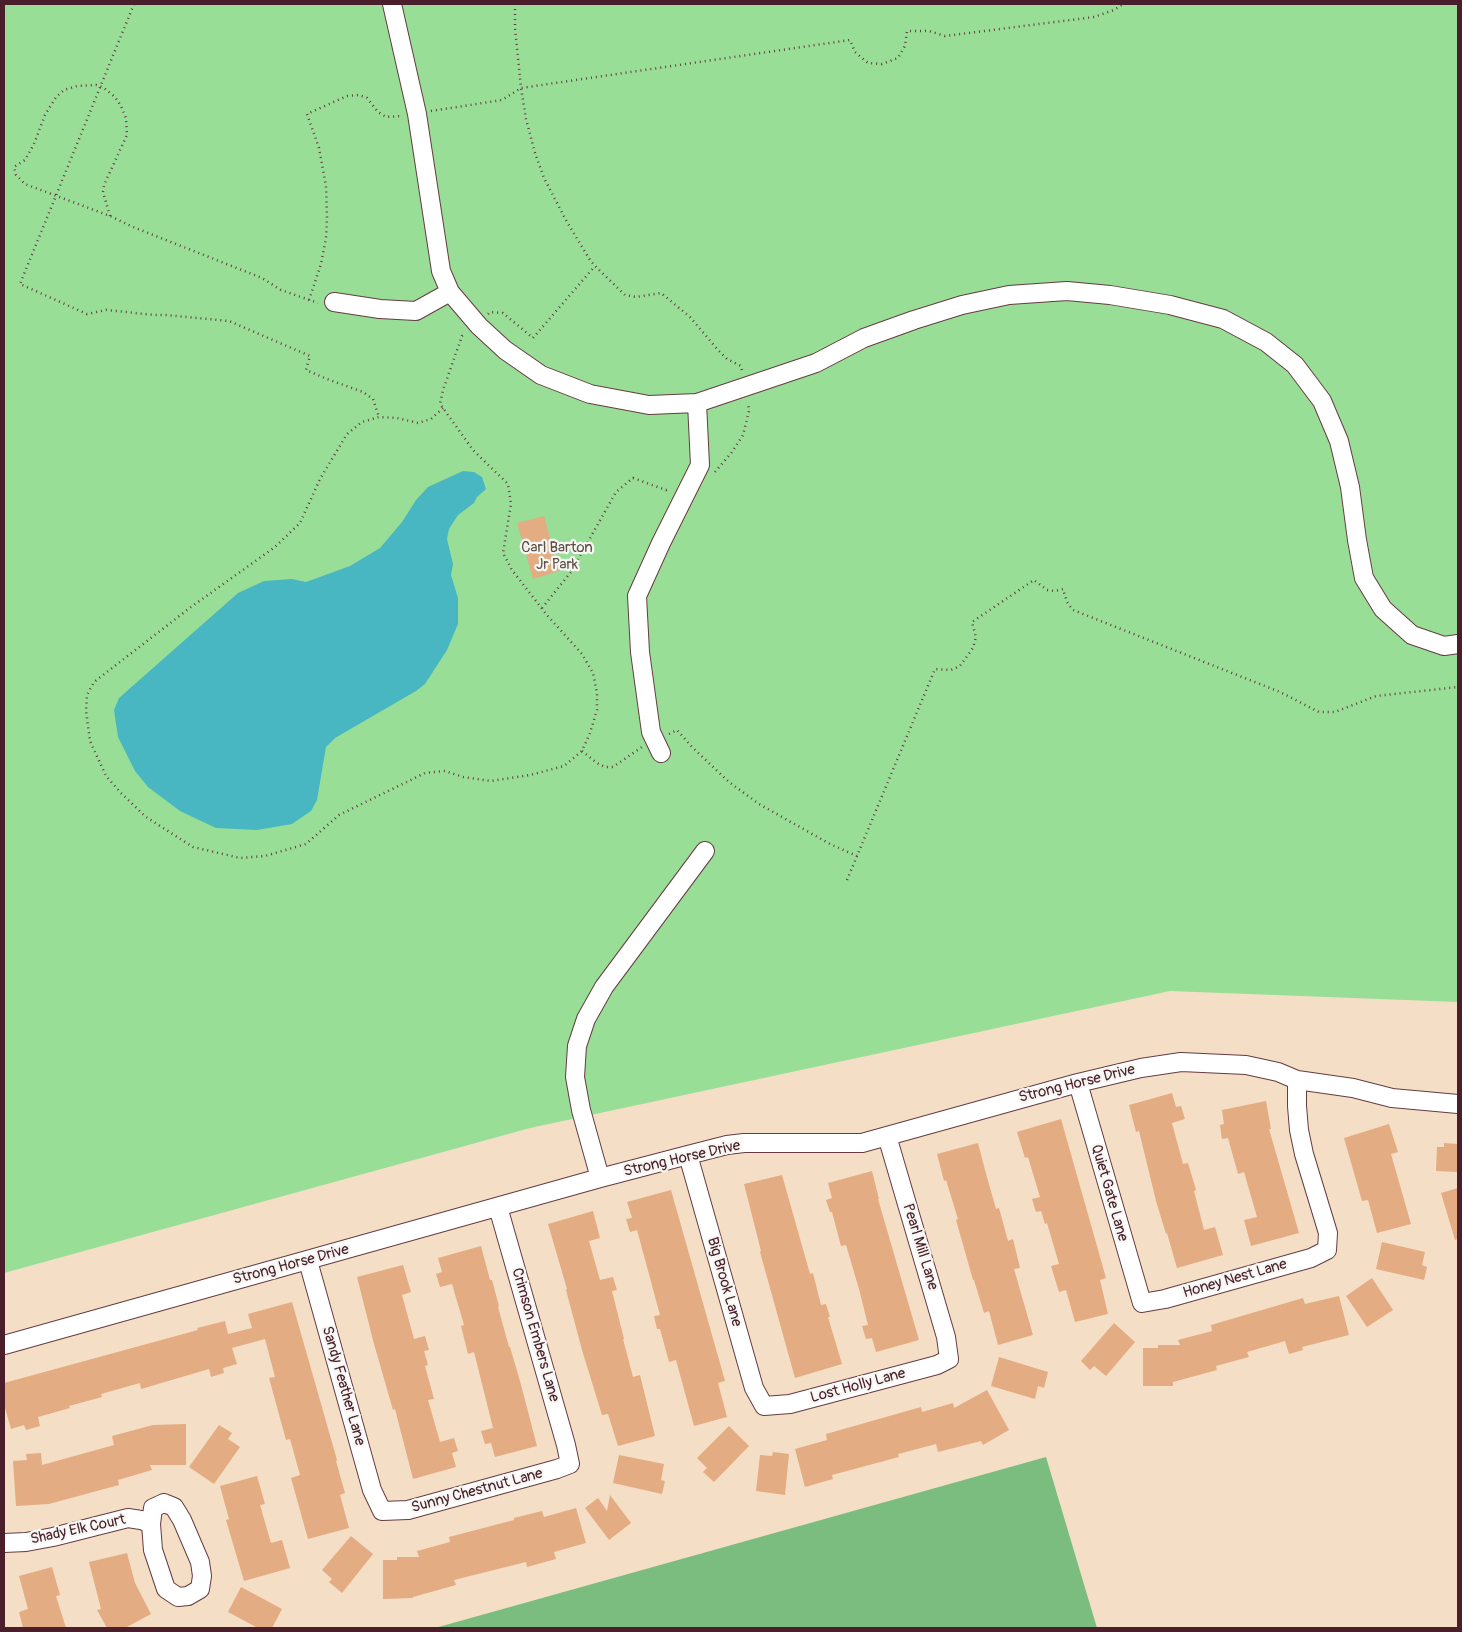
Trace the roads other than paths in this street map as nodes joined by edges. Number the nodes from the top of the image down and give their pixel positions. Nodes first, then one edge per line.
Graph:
1 (392, 4) edge
2 (450, 292) junction
3 (329, 303) road end
4 (697, 403) junction
5 (1458, 644) edge
6 (657, 746) road end
7 (705, 851) dead end
8 (1297, 1080) junction
9 (1078, 1082) junction
10 (1458, 1104) edge
11 (887, 1136) junction
12 (688, 1155) junction
13 (600, 1178) junction
14 (498, 1207) junction
15 (308, 1261) junction
16 (1142, 1303) joint
17 (4, 1345) edge
18 (949, 1359) joint
19 (764, 1406) joint
20 (570, 1464) joint
21 (382, 1510) joint
22 (151, 1524) junction
23 (4, 1542) edge

1 - 2 street
2 - 3 street
2 - 4 street
4 - 5 street
4 - 6 street
7 - 13 street
8 - 9 street, Strong Horse Drive
8 - 10 street, Strong Horse Drive
8 - 16 street, Honey Nest Lane
9 - 11 street, Strong Horse Drive
9 - 16 street, Quiet Gate Lane
11 - 12 street, Strong Horse Drive
11 - 18 street, Pearl Mill Lane
12 - 13 street, Strong Horse Drive
12 - 19 street, Big Brook Lane
13 - 14 street, Strong Horse Drive
14 - 15 street, Strong Horse Drive
14 - 20 street, Crimson Embers Lane
15 - 17 street, Strong Horse Drive
15 - 21 street, Sandy Feather Lane
18 - 19 street, Lost Holly Lane
20 - 21 street, Sunny Chestnut Lane
22 - 22 street
22 - 23 street, Shady Elk Court

